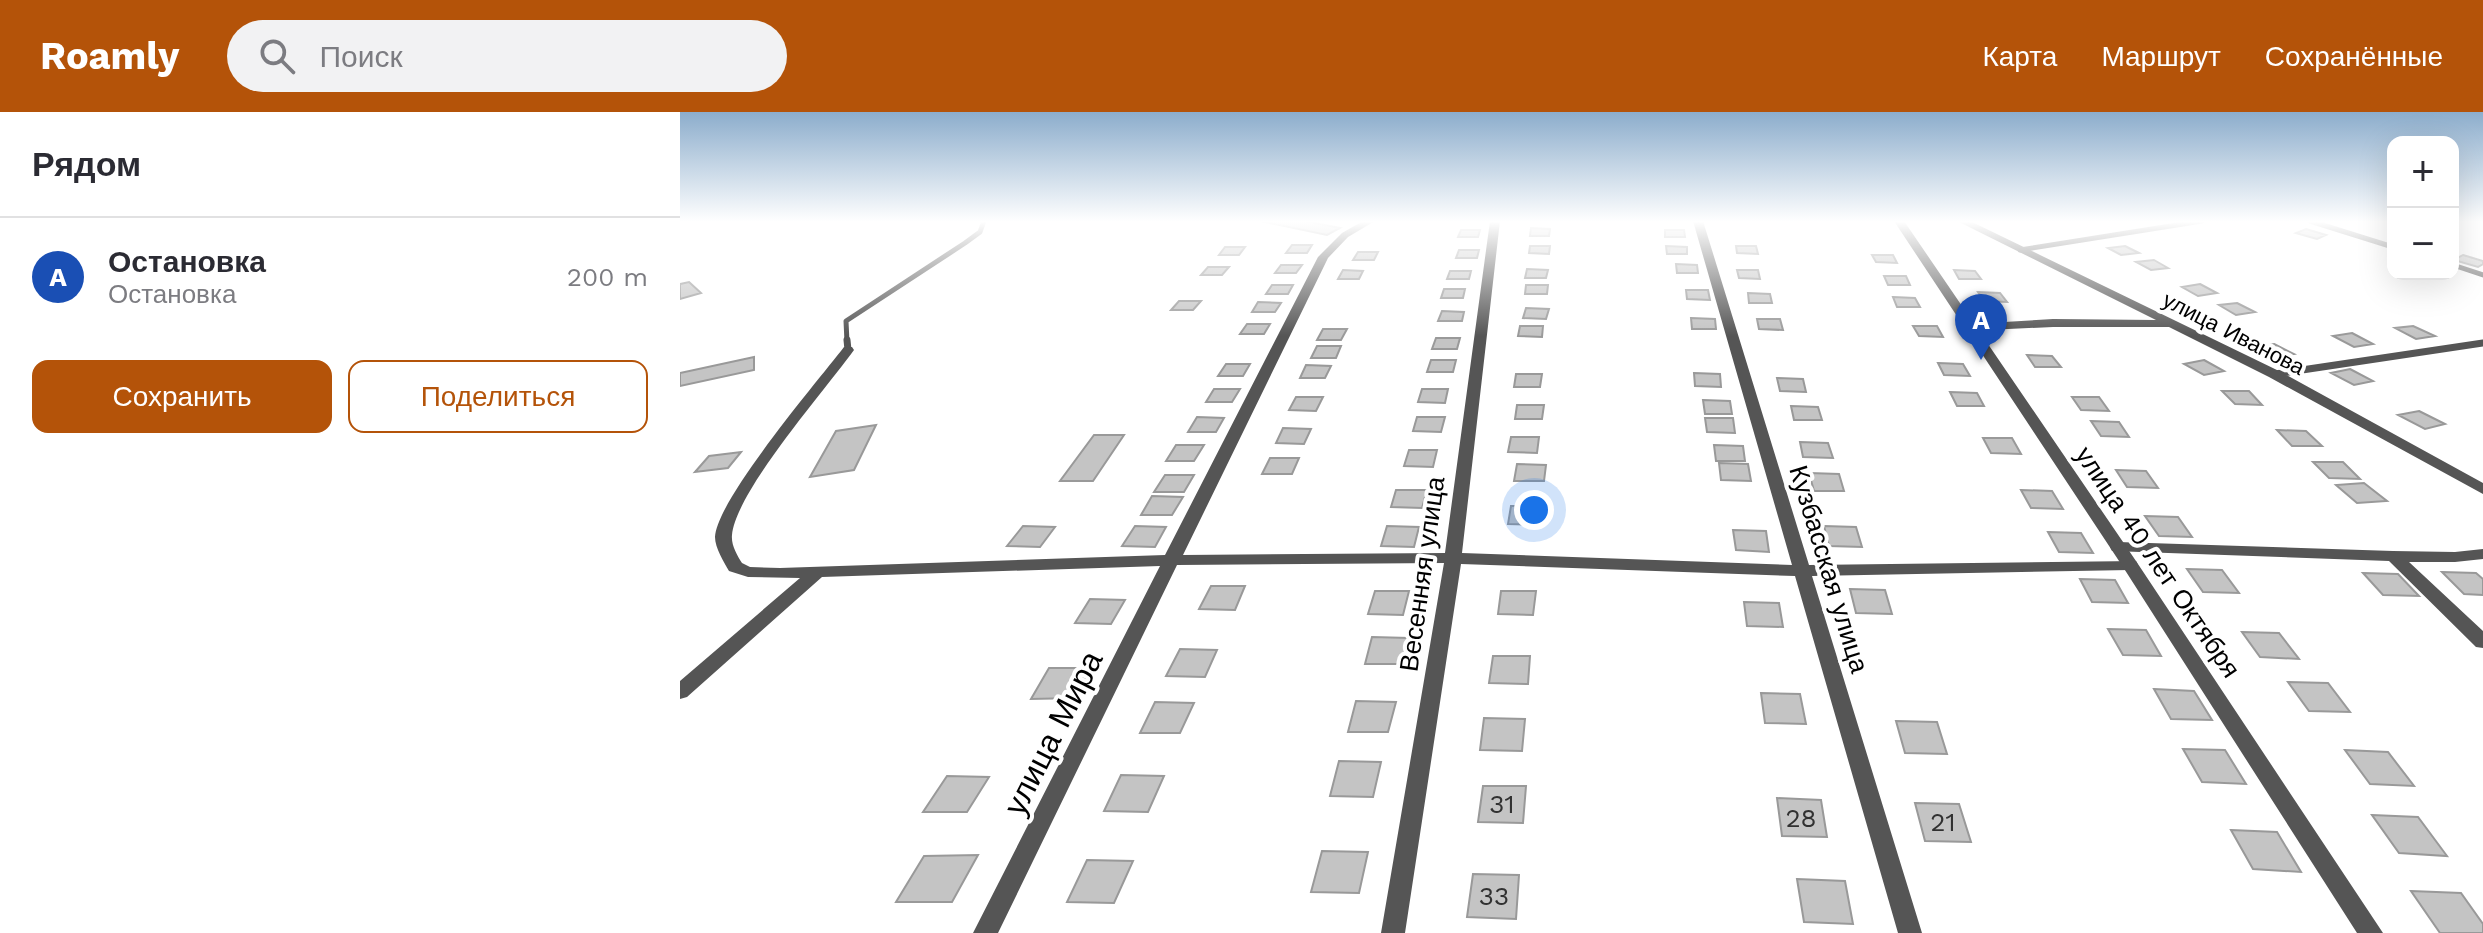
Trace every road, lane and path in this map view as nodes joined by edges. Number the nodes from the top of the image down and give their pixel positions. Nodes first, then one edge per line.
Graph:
1 (940, 259) edge
2 (1322, 259) edge
3 (1490, 259) edge
4 (1709, 259) edge
5 (1924, 259) edge
6 (2039, 259) edge
7 (2459, 267) edge
8 (2483, 275) edge
9 (2172, 324) junction
10 (1970, 328) junction
11 (2483, 343) edge
12 (848, 350) joint
13 (2274, 374) junction
14 (2483, 489) edge
15 (2118, 547) junction
16 (2483, 554) edge
17 (2393, 556) junction
18 (1453, 558) junction
19 (1174, 560) junction
20 (2130, 565) junction
21 (1803, 571) junction
22 (817, 572) junction
23 (2483, 642) edge
24 (680, 692) edge
25 (985, 933) edge
26 (1393, 933) edge
27 (1910, 933) edge
28 (2371, 933) edge

1 - 12 lane
2 - 19 street, улица Мира
3 - 18 street, Весенняя улица
4 - 21 street, Кузбасская улица
5 - 10 street, улица 40 лет Октября
6 - 9 street, улица Иванова
7 - 8 lane
9 - 10 street
9 - 13 street, улица Иванова
10 - 15 street, улица 40 лет Октября
11 - 13 lane
12 - 22 street
13 - 14 street, улица Иванова
15 - 17 street
15 - 20 street, улица 40 лет Октября
16 - 17 street
17 - 23 street
18 - 19 street
18 - 21 street
18 - 26 street, Весенняя улица
19 - 22 street
19 - 25 street, улица Мира
20 - 21 street
20 - 28 street, улица 40 лет Октября
21 - 27 street, Кузбасская улица
22 - 24 street

